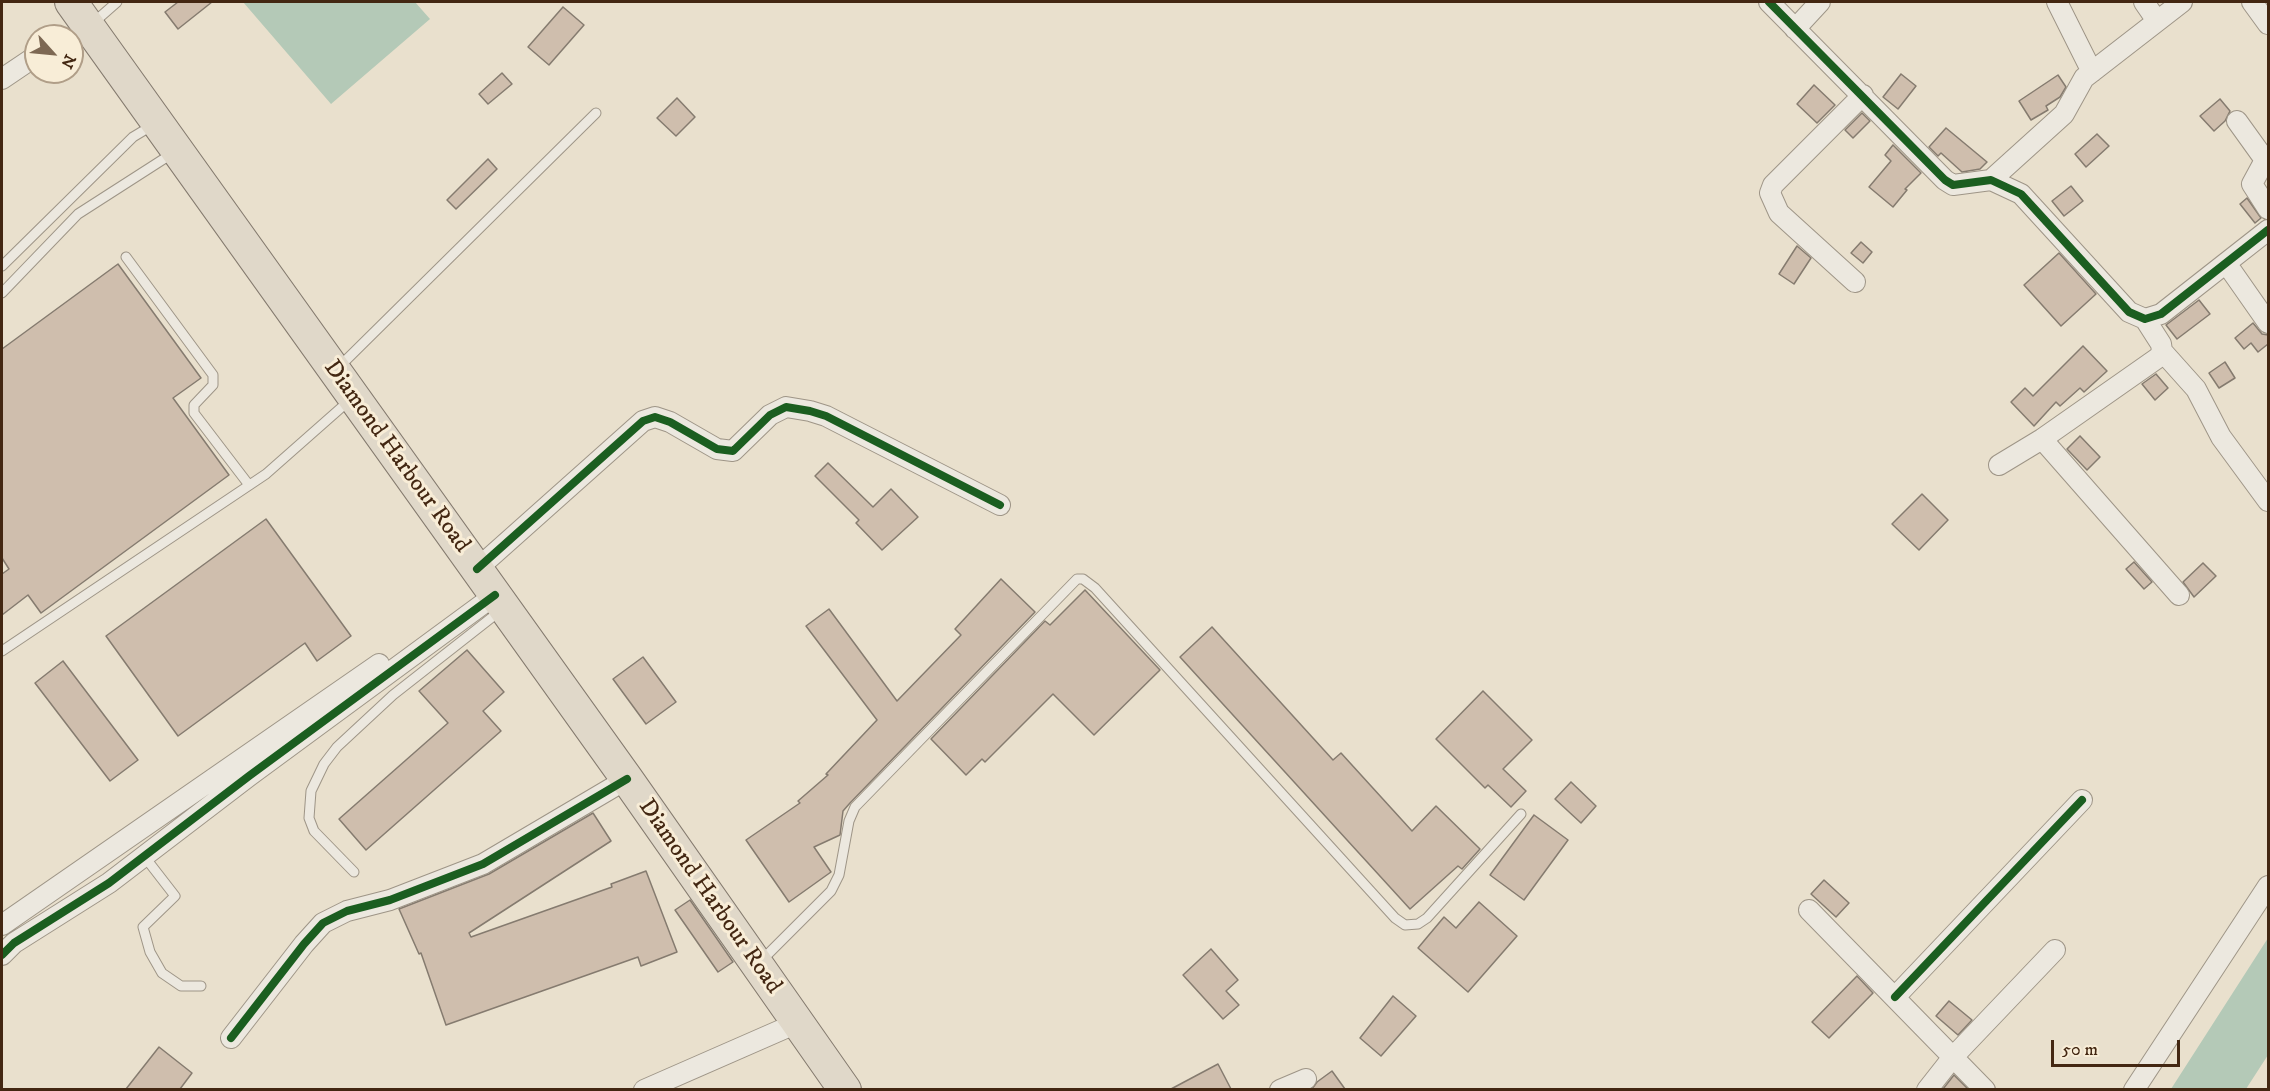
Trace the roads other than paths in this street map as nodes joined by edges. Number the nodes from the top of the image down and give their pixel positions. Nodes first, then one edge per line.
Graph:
1 (117, 2) edge
2 (1768, 2) edge
3 (1820, 2) edge
4 (2057, 2) edge
5 (2144, 2) edge
6 (2182, 2) edge
7 (2252, 2) edge
8 (77, 21) edge
9 (2157, 21) junction
10 (2268, 24) edge
11 (1795, 29) junction
12 (24, 64) edge
13 (2092, 72) junction
14 (2, 79) edge
15 (1863, 95) junction
16 (596, 113) dead end
17 (2237, 121) dead end
18 (158, 123) junction
19 (177, 150) junction
20 (1991, 180) junction
21 (2268, 209) edge
22 (2268, 230) edge
23 (126, 257) dead end
24 (2226, 263) junction
25 (2, 266) edge
26 (1855, 282) dead end
27 (2, 293) edge
28 (2145, 319) junction
29 (2268, 323) edge
30 (2162, 351) junction
31 (335, 372) junction
32 (353, 398) junction
33 (2042, 439) junction
34 (1999, 465) dead end
35 (249, 485) junction
36 (2268, 501) edge
37 (1000, 505) dead end
38 (491, 589) junction
39 (2180, 595) dead end
40 (2, 651) edge
41 (627, 779) junction
42 (2082, 800) dead end
43 (1521, 814) dead end
44 (144, 856) junction
45 (354, 872) dead end
46 (2268, 886) edge
47 (1809, 910) dead end
48 (2, 925) edge
49 (2055, 950) dead end
50 (2, 955) edge
51 (756, 966) junction
52 (201, 986) dead end
53 (1895, 997) junction
54 (797, 1023) junction
55 (231, 1038) dead end
56 (1953, 1058) junction
57 (1306, 1079) dead end
58 (644, 1089) edge
59 (845, 1089) edge
60 (1280, 1089) edge
61 (1927, 1089) edge
62 (1985, 1089) edge
63 (2134, 1089) edge

1 - 8 lane
2 - 11 street
3 - 11 street
4 - 13 street
5 - 9 street
6 - 9 street
7 - 10 street
8 - 18 highway, Diamond Harbour Road
9 - 13 street
11 - 15 street
12 - 14 street
13 - 20 street
15 - 20 street
15 - 26 street
16 - 31 lane
17 - 21 street
18 - 19 highway, Diamond Harbour Road
18 - 25 lane
19 - 27 lane
19 - 31 highway, Diamond Harbour Road
20 - 28 street
22 - 24 street
23 - 35 lane
24 - 28 street
24 - 29 street
28 - 30 street
30 - 33 street
30 - 36 street
31 - 32 highway, Diamond Harbour Road
32 - 35 lane
32 - 38 highway, Diamond Harbour Road
33 - 34 street
33 - 39 street
35 - 40 lane
37 - 38 street
38 - 41 highway, Diamond Harbour Road
38 - 44 street
38 - 45 lane
38 - 48 street
41 - 51 highway, Diamond Harbour Road
41 - 55 street
42 - 53 street
43 - 51 lane
44 - 50 street
44 - 52 lane
46 - 63 street
47 - 53 street
49 - 56 street
51 - 54 highway, Diamond Harbour Road
53 - 56 street
54 - 58 street
54 - 59 highway, Diamond Harbour Road
56 - 61 street
56 - 62 street
57 - 60 street

